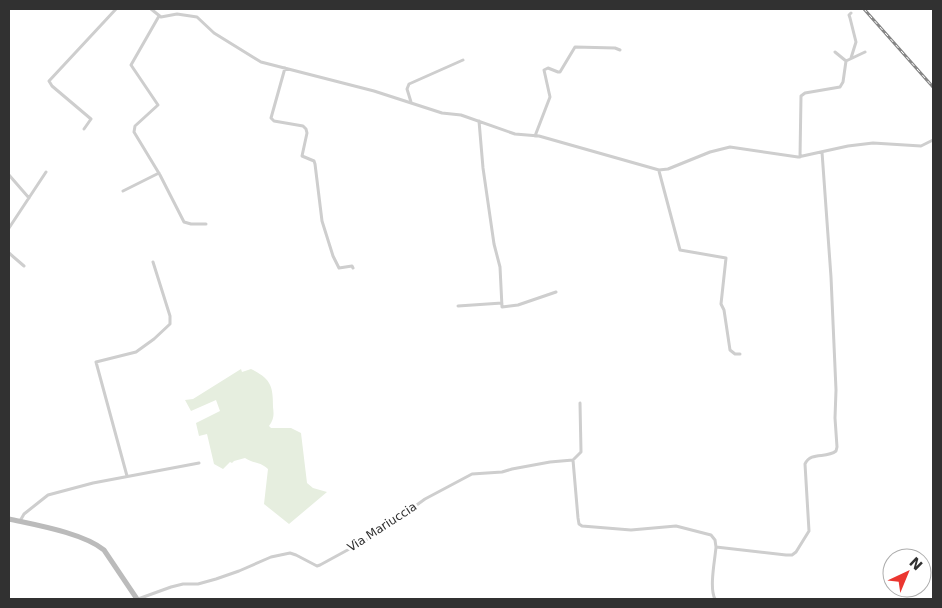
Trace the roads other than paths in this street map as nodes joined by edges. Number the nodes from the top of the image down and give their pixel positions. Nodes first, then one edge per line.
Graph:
1 (116, 9) edge
2 (150, 9) edge
3 (851, 13) dead end
4 (159, 16) junction
5 (620, 50) dead end
6 (835, 52) dead end
7 (865, 52) dead end
8 (851, 58) junction
9 (463, 60) dead end
10 (846, 61) junction
11 (285, 68) junction
12 (412, 103) junction
13 (478, 121) junction
14 (84, 129) dead end
15 (535, 136) junction
16 (933, 140) edge
17 (822, 152) junction
18 (800, 157) junction
19 (659, 170) junction
20 (46, 172) dead end
21 (159, 173) junction
22 (9, 175) edge
23 (123, 191) dead end
24 (29, 198) junction
25 (206, 224) dead end
26 (9, 228) edge
27 (9, 253) edge
28 (154, 262) dead end
29 (24, 266) dead end
30 (353, 268) dead end
31 (556, 292) dead end
32 (502, 302) junction
33 (458, 306) dead end
34 (740, 354) dead end
35 (580, 403) dead end
36 (573, 460) junction
37 (199, 463) dead end
38 (127, 476) junction
39 (9, 519) edge
40 (20, 522) junction
41 (716, 547) junction
42 (138, 599) edge
43 (715, 599) edge

1 - 14 street
2 - 4 street
3 - 8 street
4 - 11 street
4 - 21 street
5 - 15 street
6 - 10 street
7 - 8 street
8 - 10 street
9 - 12 street
10 - 18 street
11 - 12 street
11 - 30 street
12 - 13 street
13 - 15 street
13 - 32 street
15 - 19 street
16 - 17 street
17 - 18 street
17 - 41 street
18 - 19 street
19 - 34 street
20 - 24 street
21 - 23 street
21 - 25 street
22 - 24 street
24 - 26 street
27 - 29 street
28 - 38 street
31 - 32 street
32 - 33 street
35 - 36 street
36 - 41 street
36 - 42 street, Via Mariuccia
37 - 38 street
38 - 40 street
39 - 40 main road
40 - 42 main road
41 - 43 street

